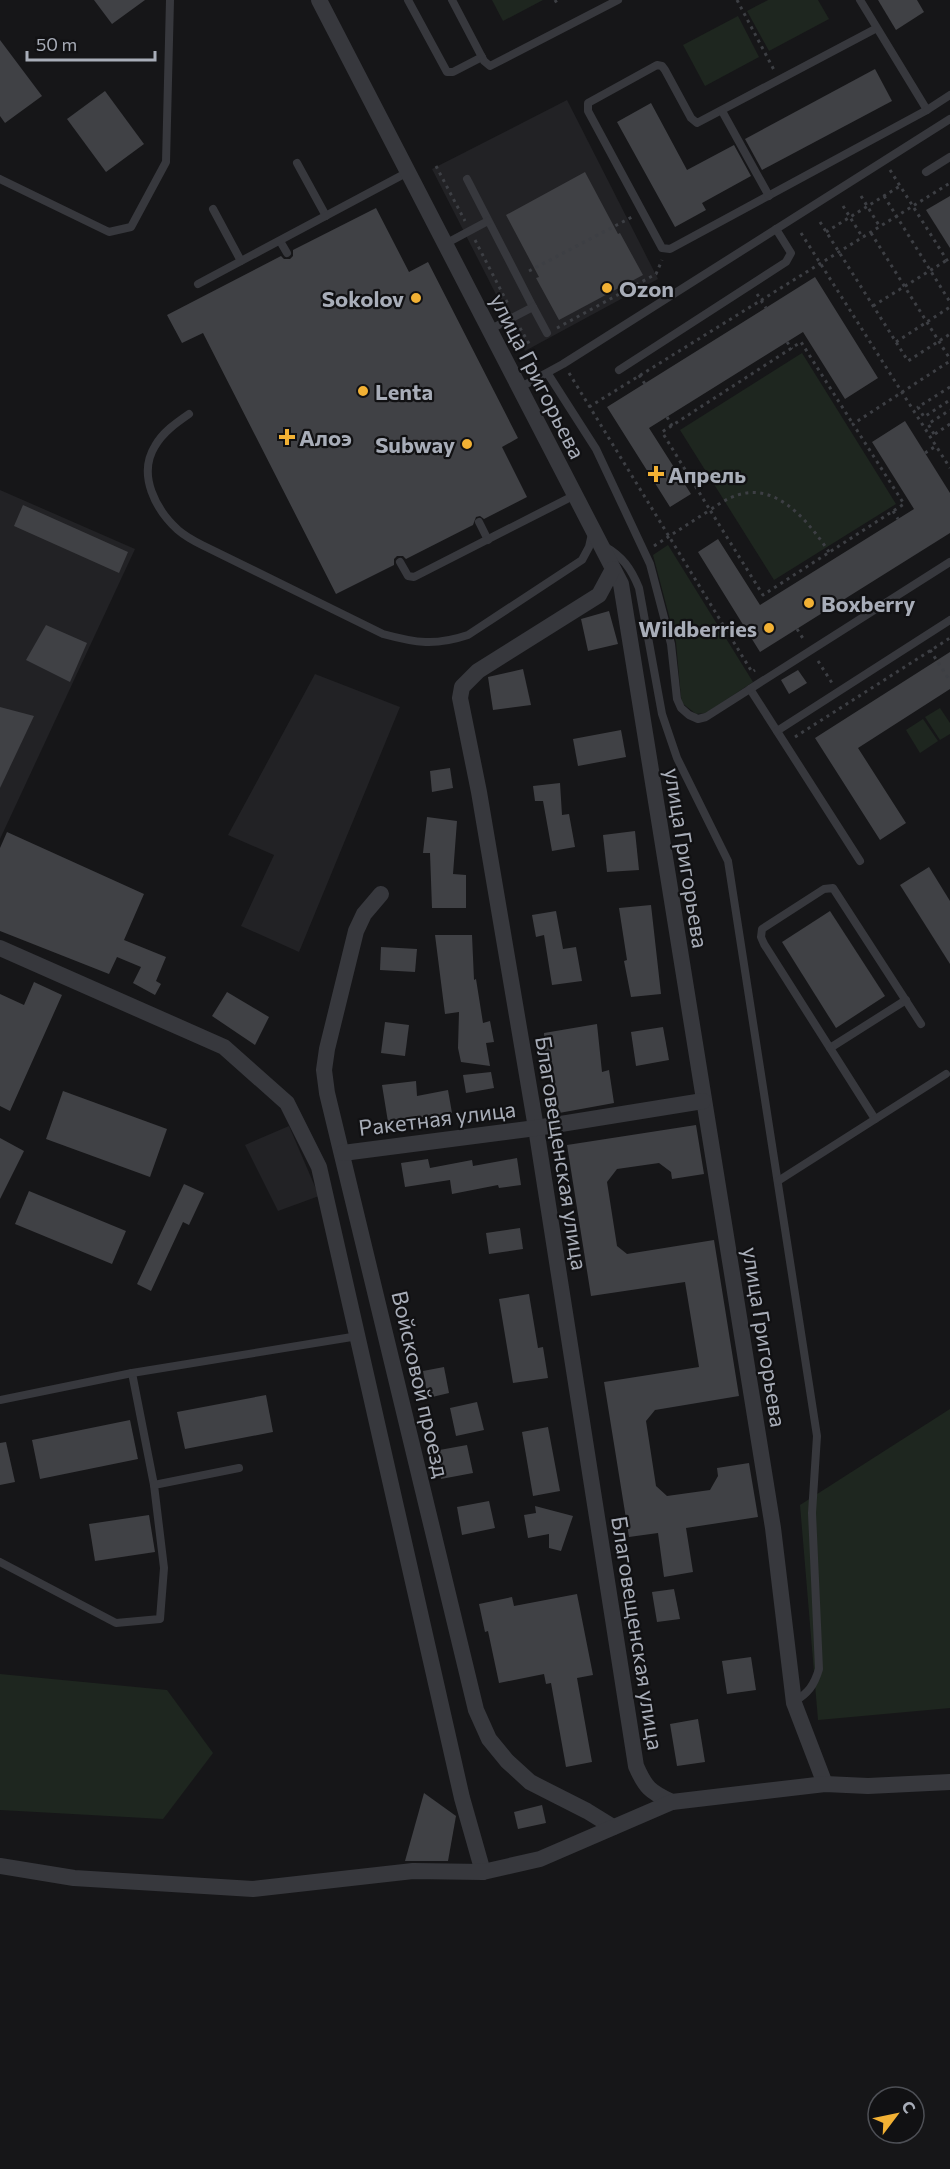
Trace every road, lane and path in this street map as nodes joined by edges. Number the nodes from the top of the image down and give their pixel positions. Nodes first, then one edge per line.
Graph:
1 (170, 0) edge
2 (319, 0) edge
3 (408, 0) edge
4 (452, 0) edge
5 (555, 0) edge
6 (618, 0) edge
7 (737, 0) edge
8 (860, 0) edge
9 (558, 6) dead end
10 (877, 28) junction
11 (482, 57) junction
12 (780, 80) junction
13 (950, 95) edge
14 (927, 110) junction
15 (722, 111) junction
16 (950, 119) edge
17 (950, 158) edge
18 (884, 160) junction
19 (297, 163) dead end
20 (436, 166) dead end
21 (408, 172) junction
22 (926, 172) dead end
23 (0, 179) edge
24 (467, 179) dead end
25 (950, 183) edge
26 (900, 186) junction
27 (769, 196) junction
28 (861, 196) dead end
29 (884, 196) junction
30 (843, 206) dead end
31 (867, 206) junction
32 (913, 206) junction
33 (213, 209) dead end
34 (326, 216) junction
35 (850, 217) junction
36 (897, 217) junction
37 (628, 219) dead end
38 (488, 221) junction
39 (819, 222) dead end
40 (880, 227) junction
41 (776, 229) junction
42 (470, 231) junction
43 (826, 232) junction
44 (801, 233) dead end
45 (871, 233) junction
46 (863, 238) junction
47 (280, 241) junction
48 (445, 244) junction
49 (839, 253) junction
50 (287, 254) dead end
51 (947, 260) junction
52 (241, 261) junction
53 (821, 264) junction
54 (950, 265) edge
55 (930, 270) junction
56 (656, 274) dead end
57 (518, 277) junction
58 (198, 284) dead end
59 (905, 286) junction
60 (950, 302) edge
61 (873, 306) junction
62 (533, 307) junction
63 (950, 308) edge
64 (515, 317) junction
65 (927, 322) junction
66 (489, 330) junction
67 (547, 333) joint
68 (950, 334) edge
69 (939, 341) junction
70 (787, 342) dead end
71 (895, 342) junction
72 (531, 347) dead end
73 (792, 349) junction
74 (950, 360) edge
75 (563, 364) junction
76 (824, 365) dead end
77 (818, 369) junction
78 (618, 370) dead end
79 (548, 374) junction
80 (950, 387) edge
81 (519, 388) junction
82 (902, 392) junction
83 (950, 400) edge
84 (589, 406) junction
85 (950, 410) edge
86 (189, 414) dead end
87 (667, 417) dead end
88 (853, 424) junction
89 (950, 424) edge
90 (672, 426) junction
91 (932, 435) junction
92 (936, 446) junction
93 (950, 452) edge
94 (926, 453) dead end
95 (943, 457) junction
96 (950, 468) edge
97 (893, 475) dead end
98 (887, 479) junction
99 (575, 495) junction
100 (710, 510) junction
101 (893, 511) junction
102 (898, 519) dead end
103 (479, 522) dead end
104 (597, 537) junction
105 (669, 537) junction
106 (488, 540) junction
107 (645, 552) junction
108 (830, 552) junction
109 (400, 562) dead end
110 (950, 562) edge
111 (613, 569) junction
112 (773, 588) junction
113 (777, 594) dead end
114 (950, 620) edge
115 (797, 629) dead end
116 (950, 638) edge
117 (804, 639) junction
118 (795, 645) dead end
119 (930, 650) junction
120 (811, 651) junction
121 (760, 666) dead end
122 (950, 681) edge
123 (750, 689) junction
124 (837, 692) junction
125 (845, 704) junction
126 (777, 730) junction
127 (794, 737) dead end
128 (860, 861) dead end
129 (381, 894) dead end
130 (0, 948) edge
131 (906, 1000) junction
132 (921, 1024) dead end
133 (830, 1048) junction
134 (946, 1074) dead end
135 (703, 1101) junction
136 (875, 1119) junction
137 (536, 1128) junction
138 (343, 1153) junction
139 (778, 1181) junction
140 (359, 1336) junction
141 (132, 1372) junction
142 (0, 1400) edge
143 (239, 1468) dead end
144 (154, 1485) junction
145 (0, 1562) edge
146 (794, 1703) junction
147 (950, 1782) edge
148 (825, 1784) junction
149 (672, 1802) junction
150 (613, 1827) junction
151 (0, 1866) edge
152 (483, 1872) junction

1 - 23 lane
2 - 21 street, улица Григорьева
3 - 11 lane
4 - 11 lane
5 - 9 path
6 - 11 lane
7 - 12 path
8 - 10 lane
10 - 12 lane
10 - 14 lane
12 - 15 lane
13 - 14 lane
14 - 27 lane
15 - 27 lane
15 - 27 lane
16 - 18 lane
17 - 22 lane
18 - 26 path
18 - 41 lane
19 - 34 lane
20 - 42 path
21 - 34 lane
21 - 48 street, улица Григорьева
24 - 38 lane
25 - 32 path
26 - 29 path
26 - 32 path
28 - 31 path
29 - 31 path
29 - 36 path
30 - 35 path
31 - 35 path
31 - 40 path
32 - 36 path
32 - 51 path
33 - 52 lane
34 - 47 lane
35 - 43 path
35 - 46 path
36 - 40 path
36 - 55 path
37 - 57 path
38 - 42 lane
38 - 57 lane
39 - 43 path
40 - 45 path
41 - 75 lane
41 - 78 lane
42 - 48 lane
42 - 64 path
43 - 49 path
44 - 53 path
45 - 46 path
45 - 59 path
46 - 49 path
47 - 50 lane
47 - 52 lane
48 - 66 street, улица Григорьева
49 - 53 path
49 - 61 path
51 - 54 path
51 - 55 path
52 - 58 lane
53 - 82 path
53 - 84 path
55 - 59 path
55 - 60 path
56 - 67 path
57 - 62 lane
59 - 61 path
59 - 65 path
61 - 71 path
62 - 64 lane
62 - 67 lane
63 - 65 path
64 - 66 lane
64 - 72 path
65 - 69 path
65 - 71 path
66 - 81 street, улица Григорьева
68 - 69 path
69 - 71 path
69 - 74 path
70 - 73 path
73 - 77 path
73 - 90 path
74 - 82 path
75 - 79 lane
75 - 84 path
76 - 77 path
77 - 88 path
79 - 81 lane
79 - 107 lane
80 - 83 path
81 - 99 street, улица Григорьева
82 - 88 path
82 - 91 path
84 - 105 path
85 - 91 path
86 - 104 lane
87 - 90 path
88 - 98 path
89 - 91 path
90 - 100 path
91 - 92 path
92 - 94 path
92 - 95 path
93 - 95 path
95 - 96 path
97 - 98 path
98 - 101 path
99 - 104 street, улица Григорьева
99 - 106 lane
100 - 105 path
100 - 108 path
100 - 112 path
101 - 102 path
101 - 108 path
103 - 106 lane
104 - 111 street, улица Григорьева
104 - 139 lane
105 - 107 path
105 - 121 path
106 - 109 lane
107 - 123 lane
108 - 112 path
110 - 120 lane
111 - 135 street, улица Григорьева
111 - 137 street, Благовещенская улица
112 - 113 path
114 - 124 lane
115 - 117 path
116 - 119 path
117 - 118 path
117 - 120 path
119 - 122 path
119 - 125 path
120 - 123 lane
120 - 124 path
123 - 126 lane
124 - 125 path
124 - 126 lane
125 - 127 path
126 - 128 lane
129 - 138 street, Войсковой проезд
130 - 140 street
131 - 132 lane
131 - 133 lane
131 - 133 lane
133 - 136 lane
134 - 136 lane
135 - 137 street, Ракетная улица
135 - 146 street, улица Григорьева
136 - 139 lane
137 - 138 street, Ракетная улица
137 - 149 street, Благовещенская улица
138 - 150 street, Войсковой проезд
139 - 146 lane
140 - 141 lane
140 - 152 street
141 - 142 lane
141 - 144 lane
143 - 144 lane
144 - 145 lane
146 - 148 street, улица Григорьева
147 - 148 street
148 - 149 street
149 - 150 street
150 - 152 street
151 - 152 street

